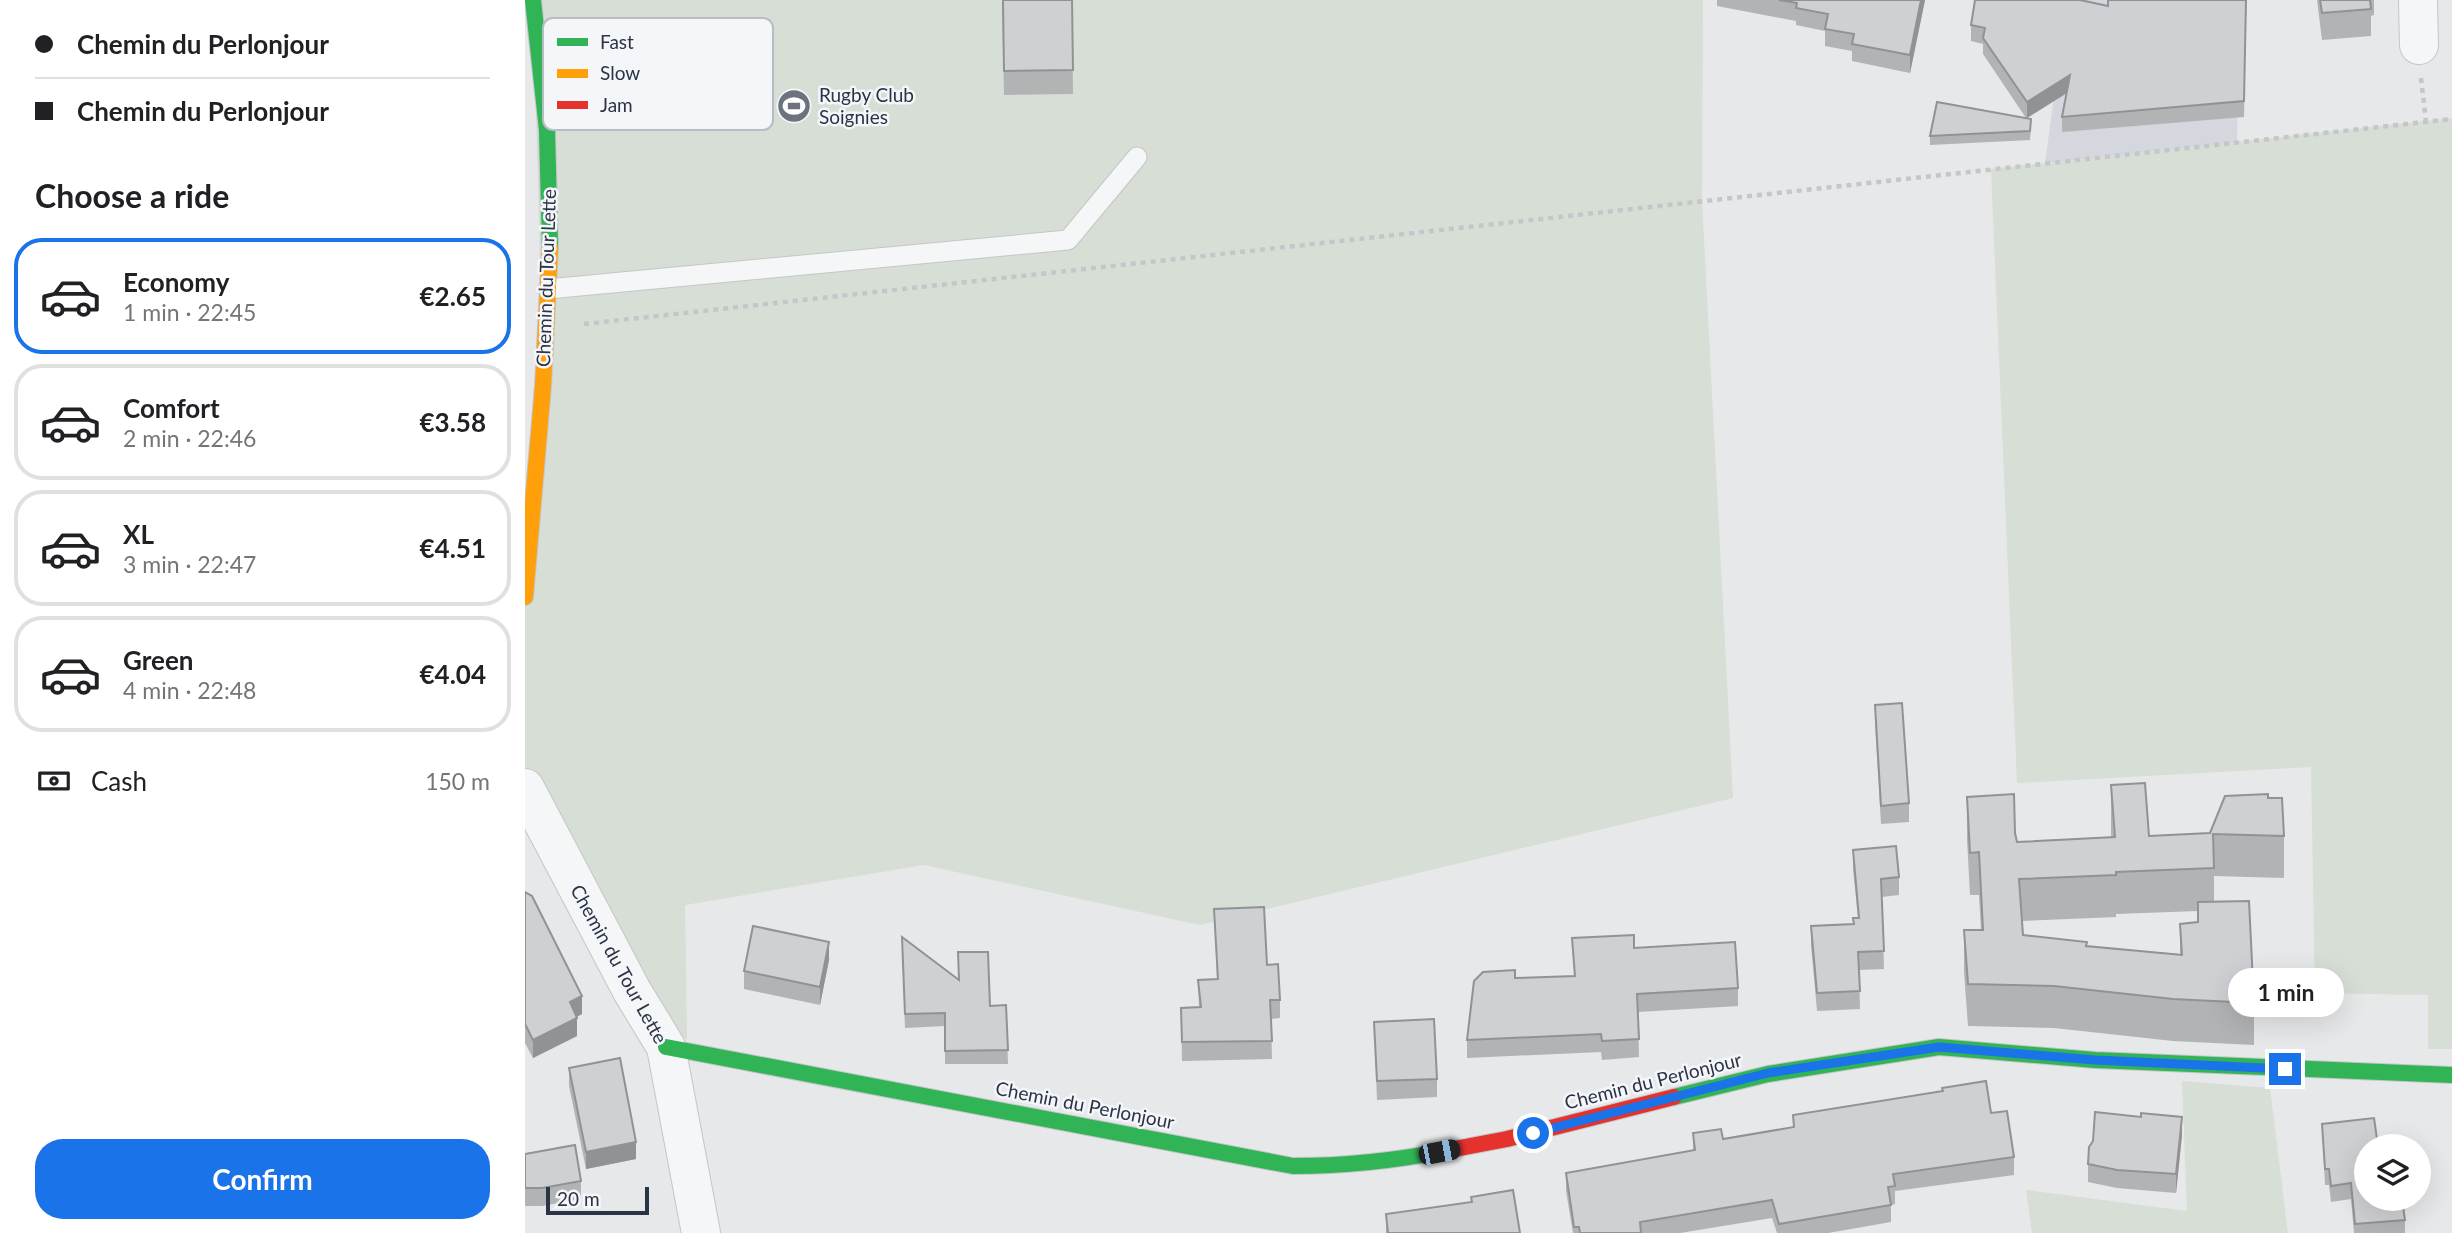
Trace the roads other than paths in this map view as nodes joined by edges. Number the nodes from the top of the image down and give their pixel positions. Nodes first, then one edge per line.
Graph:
1 (533, 0) edge
2 (2418, 0) edge
3 (2419, 45) dead end
4 (534, 87) edge
5 (1137, 157) dead end
6 (548, 289) junction
7 (525, 597) edge
8 (525, 788) edge
9 (666, 1047) junction
10 (2452, 1075) edge
11 (701, 1233) edge

1 - 4 street, Chemin du Tour Lette
2 - 3 street
4 - 6 street, Chemin du Tour Lette
5 - 6 lane
6 - 7 street, Chemin du Tour Lette
8 - 9 street, Chemin du Tour Lette
9 - 10 street, Chemin du Perlonjour
9 - 11 street, Chemin du Tour Lette

